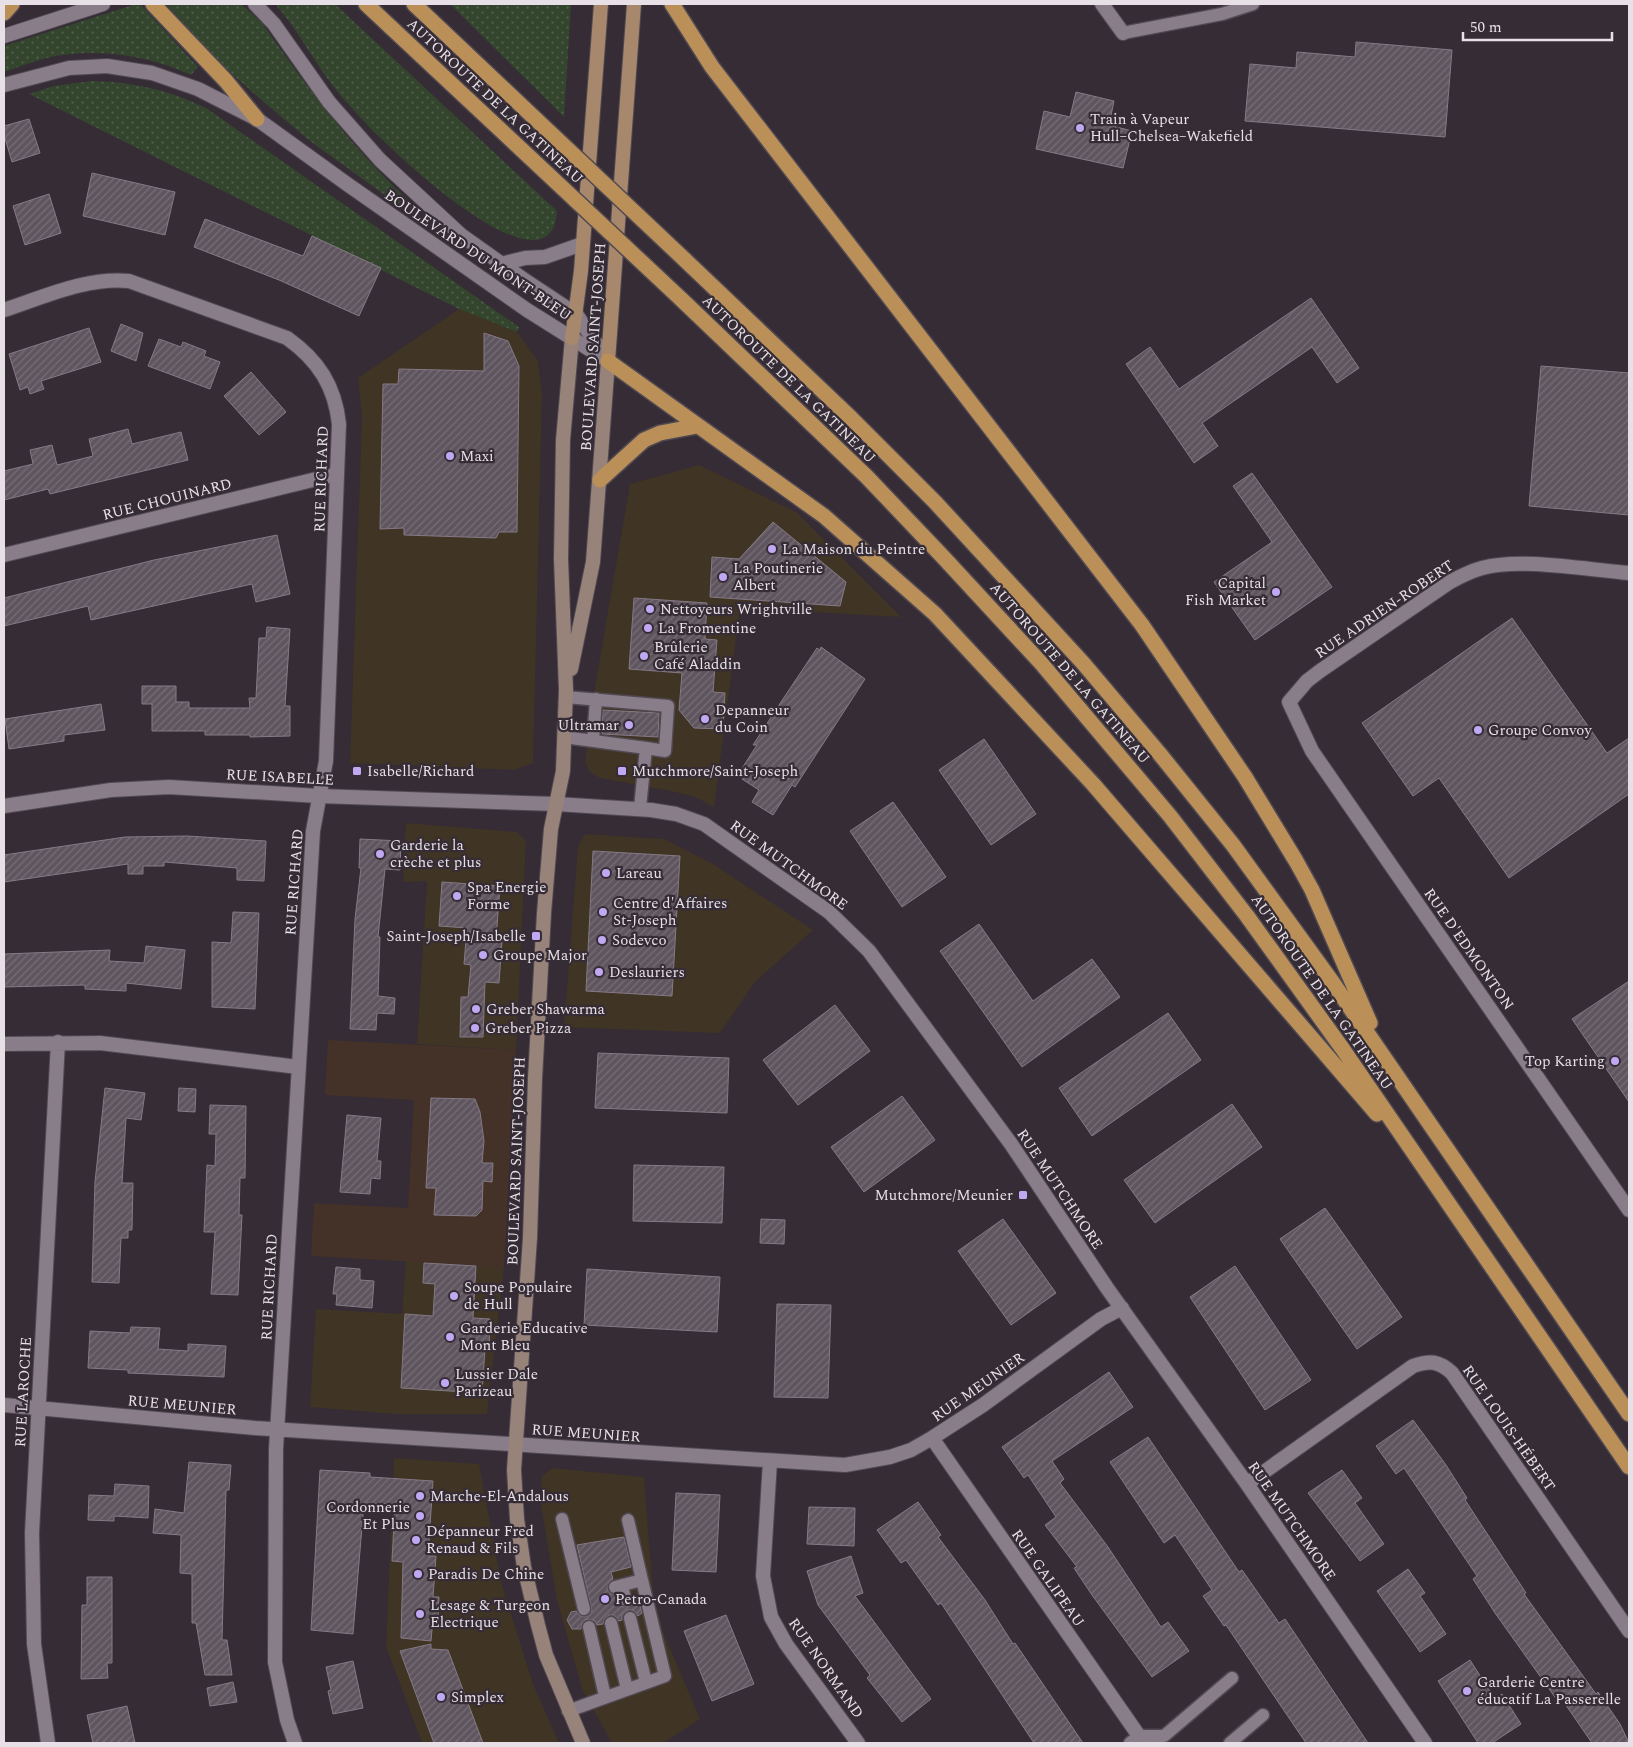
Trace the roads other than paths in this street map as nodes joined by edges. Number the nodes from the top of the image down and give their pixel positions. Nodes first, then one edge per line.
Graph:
1 (12, 4) edge
2 (103, 4) edge
3 (153, 4) edge
4 (255, 4) edge
5 (366, 4) edge
6 (414, 4) edge
7 (601, 4) edge
8 (634, 4) edge
9 (672, 4) edge
10 (1102, 4) edge
11 (1253, 4) edge
12 (4, 12) edge
13 (1123, 33) joint
14 (4, 36) edge
15 (4, 85) edge
16 (257, 119) junction
17 (582, 244) junction
18 (501, 264) junction
19 (4, 310) edge
20 (576, 314) junction
21 (572, 338) junction
22 (608, 361) junction
23 (697, 426) junction
24 (337, 474) junction
25 (600, 480) junction
26 (4, 555) edge
27 (1629, 573) edge
28 (566, 693) junction
29 (596, 699) junction
30 (1289, 702) joint
31 (564, 736) junction
32 (593, 741) junction
33 (643, 744) junction
34 (319, 796) junction
35 (556, 804) junction
36 (4, 806) edge
37 (640, 808) junction
38 (58, 1042) junction
39 (4, 1044) edge
40 (1383, 1055) junction
41 (298, 1067) junction
42 (1425, 1170) junction
43 (1629, 1210) edge
44 (1122, 1308) junction
45 (4, 1405) edge
46 (38, 1409) junction
47 (1629, 1414) edge
48 (277, 1429) junction
49 (932, 1438) junction
50 (516, 1444) junction
51 (770, 1461) junction
52 (1629, 1467) edge
53 (1247, 1484) junction
54 (562, 1519) dead end
55 (628, 1520) dead end
56 (642, 1580) junction
57 (625, 1599) dead end
58 (584, 1609) dead end
59 (630, 1618) dead end
60 (611, 1622) dead end
61 (588, 1627) dead end
62 (1629, 1631) edge
63 (1232, 1678) dead end
64 (646, 1682) junction
65 (627, 1689) junction
66 (605, 1696) junction
67 (568, 1711) junction
68 (1263, 1715) dead end
69 (1134, 1739) edge
70 (48, 1743) edge
71 (295, 1743) edge
72 (583, 1743) edge
73 (858, 1743) edge
74 (1230, 1743) edge
75 (1425, 1743) edge

1 - 12 highway
2 - 14 street
3 - 16 highway
4 - 18 street, BOULEVARD DU MONT-BLEU
5 - 42 highway, AUTOROUTE DE LA GATINEAU, bridge
6 - 40 highway, AUTOROUTE DE LA GATINEAU, bridge
7 - 17 main road, BOULEVARD SAINT-JOSEPH
8 - 22 main road, BOULEVARD SAINT-JOSEPH
9 - 40 highway
10 - 13 street
11 - 13 lane
15 - 16 street, BOULEVARD DU MONT-BLEU
16 - 21 street, BOULEVARD DU MONT-BLEU
17 - 18 street
17 - 20 main road, BOULEVARD SAINT-JOSEPH
18 - 20 street, BOULEVARD DU MONT-BLEU
19 - 24 street, RUE RICHARD
20 - 21 main road, BOULEVARD SAINT-JOSEPH
20 - 22 street, BOULEVARD DU MONT-BLEU
21 - 22 street, BOULEVARD DU MONT-BLEU
21 - 28 main road, BOULEVARD SAINT-JOSEPH
22 - 23 highway
22 - 25 main road, BOULEVARD SAINT-JOSEPH
23 - 25 highway
23 - 42 highway
24 - 26 street, RUE CHOUINARD
24 - 34 street, RUE RICHARD
25 - 28 main road, BOULEVARD SAINT-JOSEPH
27 - 30 street, RUE ADRIEN-ROBERT
28 - 29 lane
28 - 31 main road, BOULEVARD SAINT-JOSEPH
29 - 32 lane
29 - 33 lane
30 - 43 street, RUE D'EDMONTON
31 - 32 lane
31 - 35 main road, BOULEVARD SAINT-JOSEPH
32 - 33 lane
33 - 37 lane
34 - 35 street, RUE ISABELLE
34 - 36 street, RUE ISABELLE
34 - 41 street, RUE RICHARD
35 - 37 street, RUE MUTCHMORE
35 - 50 main road, BOULEVARD SAINT-JOSEPH
37 - 44 street, RUE MUTCHMORE
38 - 39 street
38 - 41 street
38 - 46 street, RUE LAROCHE
40 - 47 highway, AUTOROUTE DE LA GATINEAU
41 - 48 street, RUE RICHARD
42 - 52 highway, AUTOROUTE DE LA GATINEAU
44 - 49 street, RUE MEUNIER
44 - 53 street, RUE MUTCHMORE
45 - 46 street, RUE MEUNIER
46 - 48 street, RUE MEUNIER
46 - 70 street, RUE LAROCHE
48 - 50 street, RUE MEUNIER
48 - 71 street, RUE RICHARD
49 - 51 street, RUE MEUNIER
49 - 69 street, RUE GALIPEAU
50 - 51 street, RUE MEUNIER
50 - 67 main road, BOULEVARD SAINT-JOSEPH
51 - 73 street, RUE NORMAND
53 - 62 street, RUE LOUIS-HÉBERT
53 - 75 street, RUE MUTCHMORE
54 - 58 lane
55 - 56 lane
56 - 57 lane
56 - 64 lane
59 - 64 lane
60 - 65 lane
61 - 66 lane
63 - 69 lane
64 - 65 lane
65 - 66 lane
66 - 67 lane
67 - 72 main road, BOULEVARD SAINT-JOSEPH
68 - 74 lane

